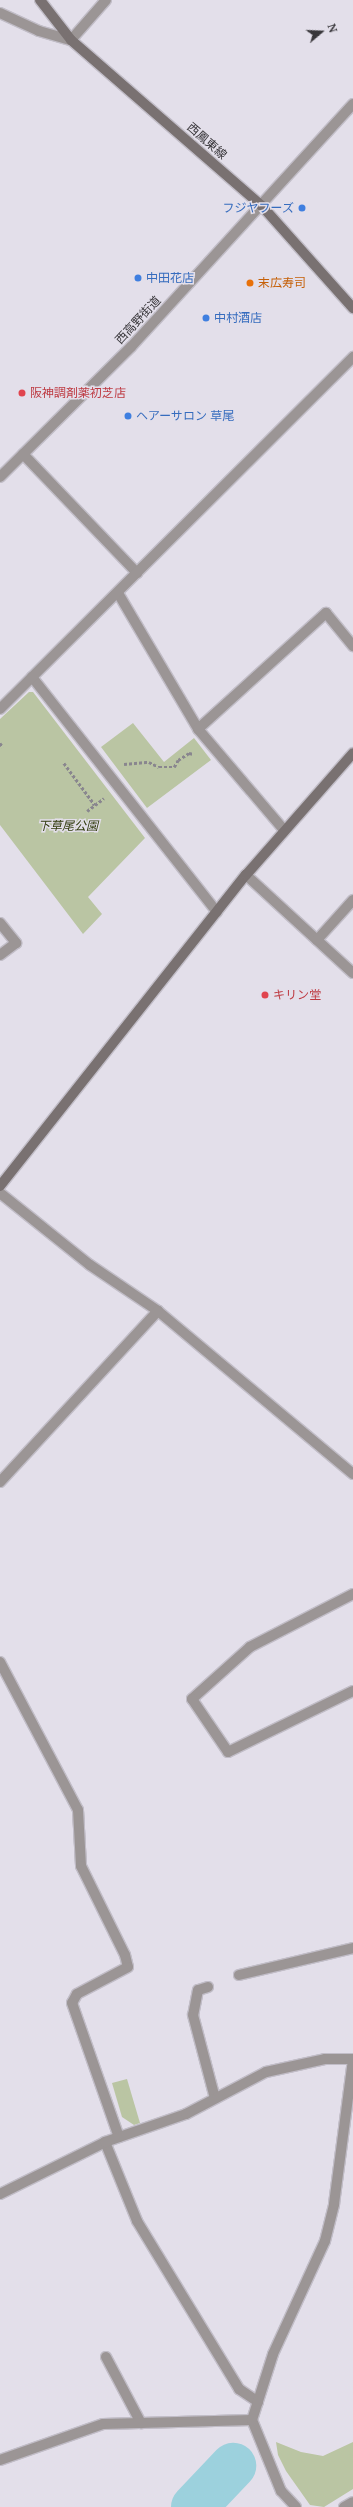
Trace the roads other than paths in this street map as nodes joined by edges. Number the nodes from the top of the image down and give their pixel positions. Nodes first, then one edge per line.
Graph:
1 (40, 0) edge
2 (106, 0) edge
3 (0, 13) edge
4 (71, 40) junction
5 (353, 104) edge
6 (262, 206) junction
7 (353, 308) edge
8 (353, 358) edge
9 (23, 454) junction
10 (0, 478) edge
11 (138, 573) junction
12 (118, 592) junction
13 (353, 646) edge
14 (32, 677) junction
15 (0, 709) edge
16 (198, 729) junction
17 (353, 753) edge
18 (284, 830) junction
19 (246, 875) junction
20 (353, 900) edge
21 (217, 912) junction
22 (0, 923) edge
23 (317, 940) junction
24 (0, 955) edge
25 (353, 973) edge
26 (0, 1186) edge
27 (0, 1193) edge
28 (158, 1311) junction
29 (353, 1474) edge
30 (0, 1482) edge
31 (353, 1594) edge
32 (0, 1662) edge
33 (353, 1691) edge
34 (353, 1948) edge
35 (238, 1975) dead end
36 (208, 1986) dead end
37 (353, 2060) edge
38 (215, 2098) junction
39 (118, 2137) junction
40 (104, 2142) junction
41 (0, 2194) edge
42 (106, 2357) dead end
43 (258, 2402) junction
44 (252, 2420) junction
45 (141, 2423) junction
46 (0, 2460) edge
47 (353, 2502) edge
48 (296, 2507) edge
49 (344, 2507) edge

1 - 4 street, 西鳳東線
2 - 4 street
3 - 4 street
4 - 6 street, 西鳳東線
5 - 6 street, 西高野街道
6 - 7 street, 西鳳東線
6 - 9 street, 西高野街道
8 - 11 street
9 - 10 street, 西高野街道
9 - 11 street
11 - 12 street
12 - 14 street
12 - 16 street
13 - 16 street
14 - 15 street
14 - 21 street
16 - 18 street
17 - 18 street
18 - 19 street
19 - 21 street
19 - 23 street
20 - 23 street
21 - 26 street
22 - 24 street
23 - 25 street
27 - 28 street
28 - 29 street
28 - 30 street
31 - 33 street
32 - 39 street
34 - 35 street
36 - 38 street
37 - 38 street
37 - 43 street
38 - 39 street
39 - 40 street
40 - 41 street
40 - 43 street
42 - 45 street
43 - 44 street
44 - 45 street
44 - 48 street
45 - 46 street
47 - 49 street

